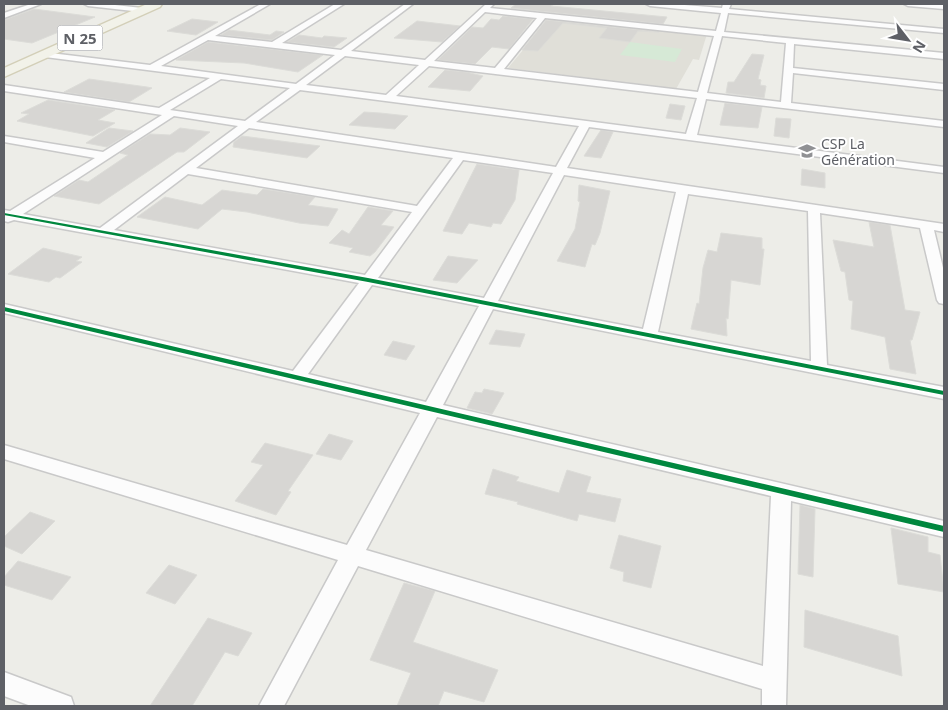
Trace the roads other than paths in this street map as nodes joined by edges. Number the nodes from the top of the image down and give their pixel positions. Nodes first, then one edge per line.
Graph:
1 (36, 4) edge
2 (88, 4) edge
3 (156, 4) edge
4 (264, 4) edge
5 (340, 4) edge
6 (409, 4) edge
7 (490, 4) edge
8 (650, 4) edge
9 (908, 4) edge
10 (726, 7) edge
11 (944, 7) edge
12 (142, 10) junction
13 (483, 10) junction
14 (4, 16) edge
15 (543, 16) junction
16 (944, 31) edge
17 (719, 34) junction
18 (206, 37) junction
19 (790, 41) junction
20 (274, 45) junction
21 (343, 53) junction
22 (45, 54) junction
23 (944, 56) edge
24 (428, 62) junction
25 (151, 68) junction
26 (7, 70) edge
27 (788, 70) junction
28 (498, 71) junction
29 (218, 77) junction
30 (297, 87) junction
31 (944, 87) edge
32 (4, 88) edge
33 (701, 95) junction
34 (388, 98) junction
35 (786, 106) junction
36 (166, 112) junction
37 (586, 123) junction
38 (247, 124) junction
39 (944, 124) edge
40 (692, 136) junction
41 (4, 139) edge
42 (105, 156) junction
43 (460, 156) junction
44 (186, 170) junction
45 (944, 170) edge
46 (560, 171) junction
47 (683, 189) junction
48 (814, 209) junction
49 (420, 210) junction
50 (6, 217) edge
51 (926, 226) junction
52 (944, 228) edge
53 (104, 232) junction
54 (368, 280) junction
55 (944, 300) edge
56 (488, 304) junction
57 (4, 309) edge
58 (649, 336) junction
59 (820, 369) junction
60 (296, 377) junction
61 (944, 393) edge
62 (432, 409) junction
63 (4, 452) edge
64 (781, 490) junction
65 (944, 529) edge
66 (352, 556) junction
67 (775, 681) junction
68 (7, 689) edge
69 (62, 706) edge
70 (271, 706) edge
71 (774, 706) edge

1 - 14 street
2 - 12 street
3 - 12 main road, N 25
4 - 18 street
5 - 20 street
6 - 21 street
7 - 13 street
8 - 10 street
9 - 11 street
10 - 16 street
10 - 17 street
12 - 22 main road, N 25
13 - 15 street
13 - 24 street
15 - 17 street
15 - 28 street
17 - 19 street
17 - 33 street
18 - 20 street
18 - 25 street
19 - 23 street
19 - 27 street
20 - 21 street
21 - 24 street
21 - 30 street
22 - 25 street
22 - 26 main road, N 25
24 - 28 street
24 - 34 street
25 - 29 street
27 - 31 street
27 - 35 street
28 - 33 street
29 - 30 street
29 - 36 street
30 - 34 street
30 - 38 street
32 - 36 street
33 - 35 street
33 - 40 street
34 - 37 street
35 - 39 street
36 - 38 street
36 - 42 street
37 - 40 street
37 - 46 street
38 - 43 street
38 - 44 street
40 - 45 street
41 - 42 street
42 - 50 street
43 - 46 street
43 - 49 street
44 - 49 street
44 - 53 street
46 - 47 street
46 - 56 street
47 - 48 street
47 - 58 street
48 - 51 street
48 - 59 street
49 - 54 street
50 - 53 street
51 - 52 street
51 - 55 street
53 - 54 street
54 - 56 street
54 - 60 street
56 - 58 street
56 - 62 street
57 - 60 street
58 - 59 street
59 - 61 street
60 - 62 street
62 - 64 street
62 - 66 street
63 - 66 street
64 - 65 street
64 - 67 street
66 - 67 street
66 - 70 street
67 - 71 street
68 - 69 street

